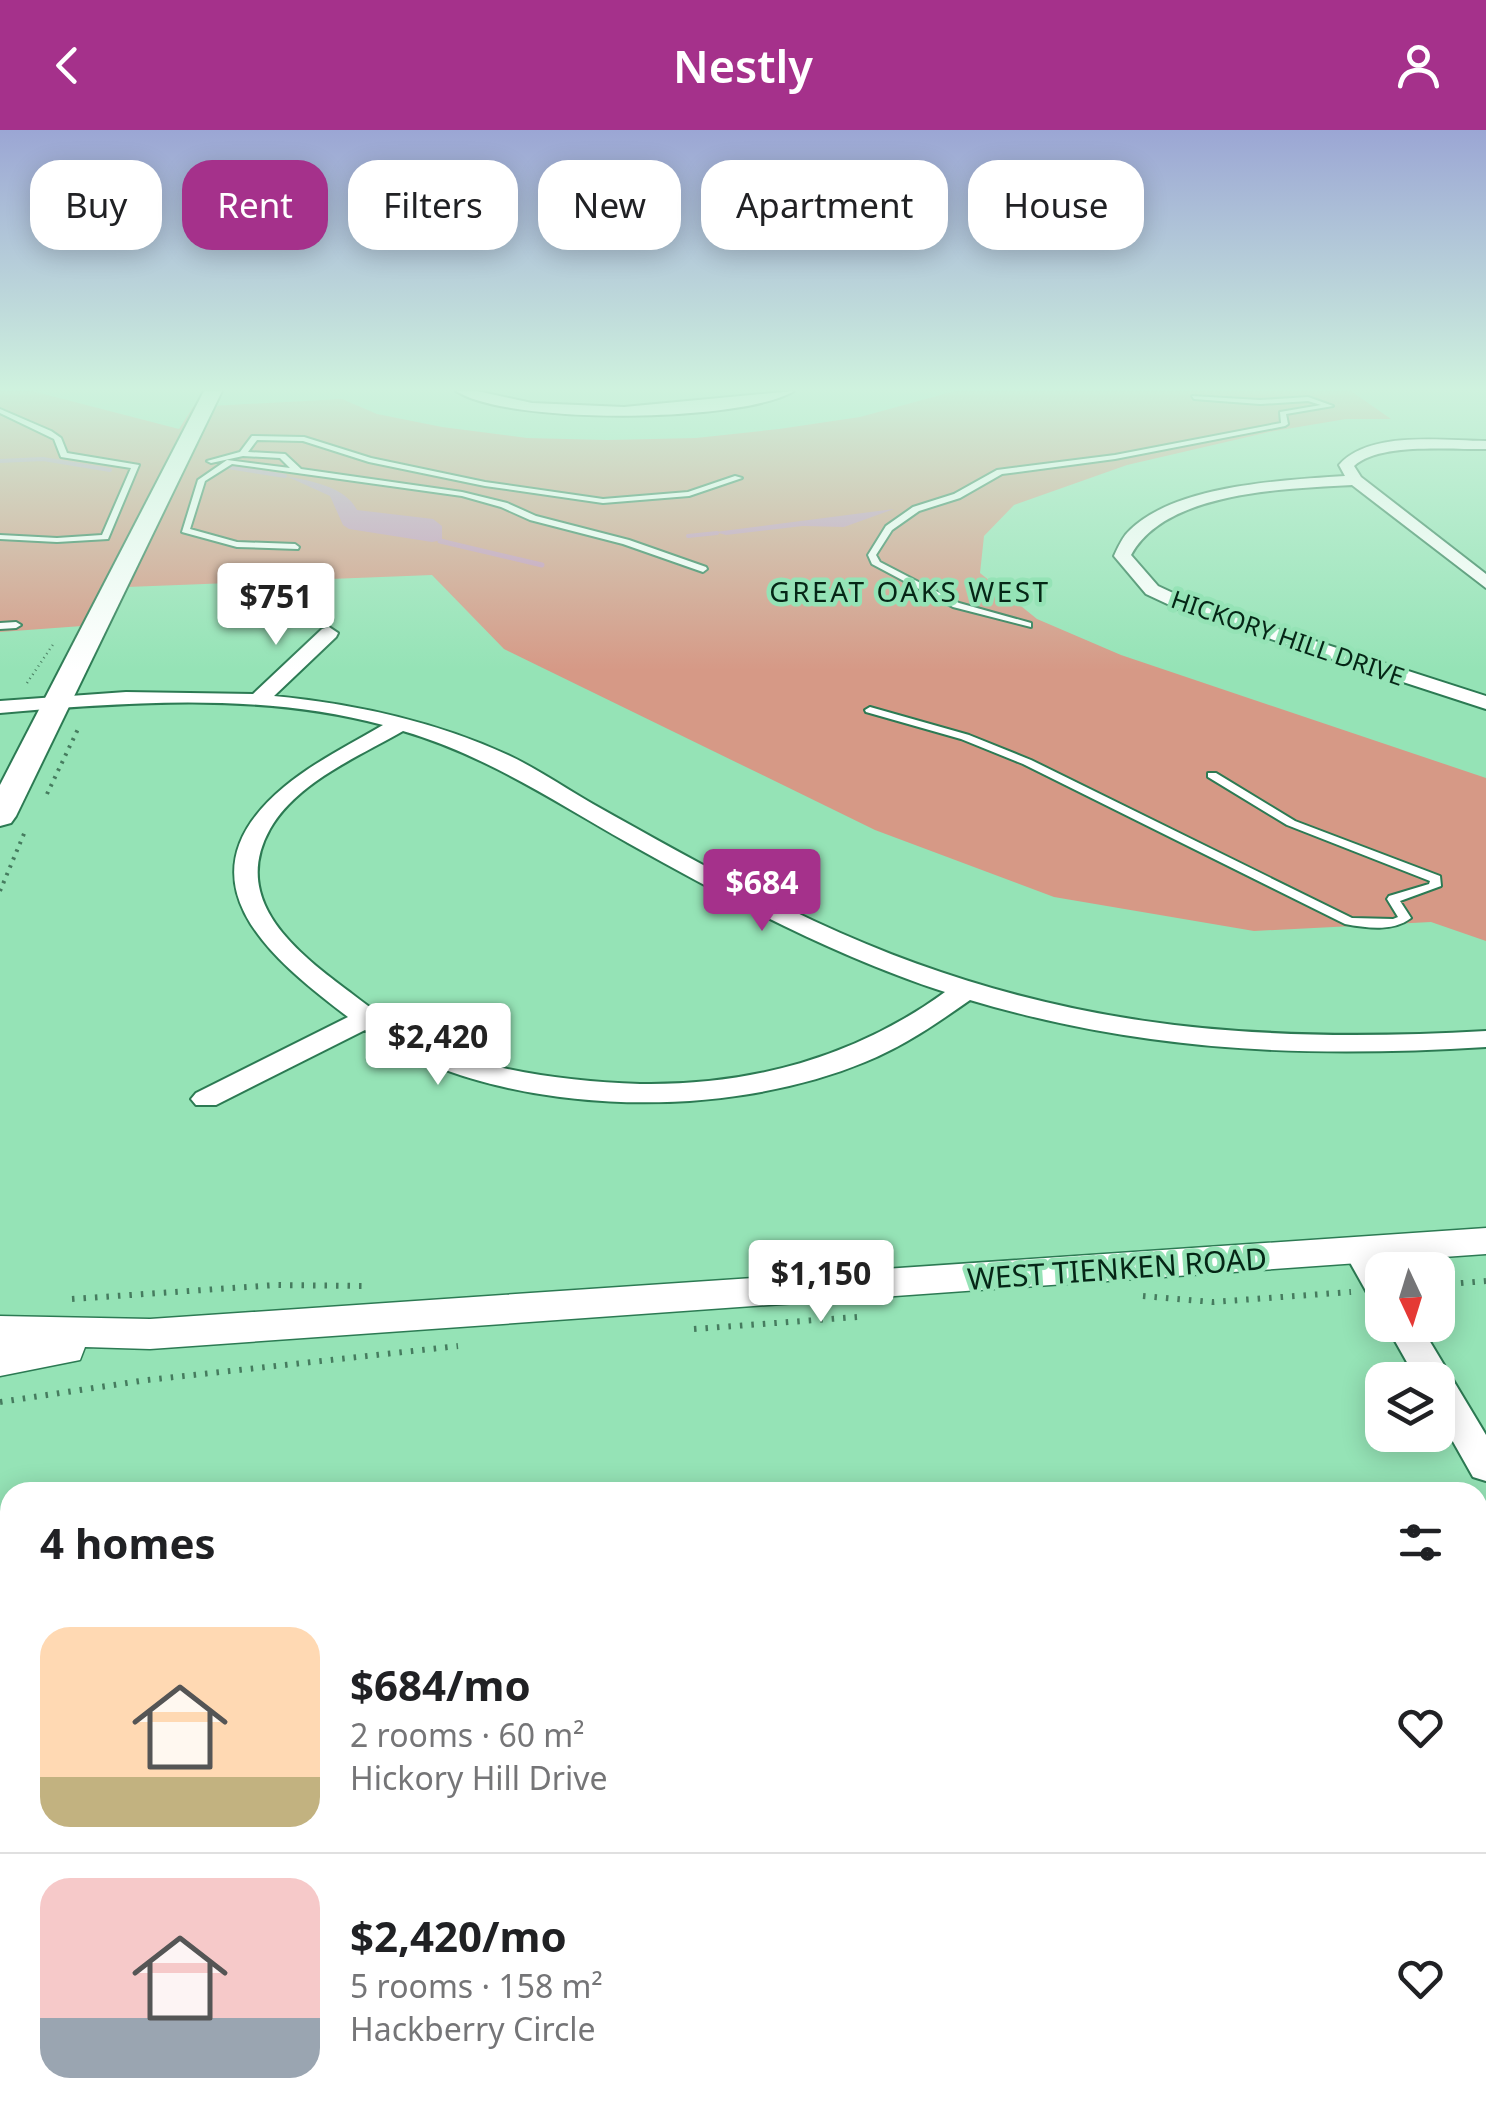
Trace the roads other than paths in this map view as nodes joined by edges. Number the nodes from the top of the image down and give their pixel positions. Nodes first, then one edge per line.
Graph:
1 (125, 484) edge
2 (164, 484) edge
3 (204, 484) edge
4 (391, 484) edge
5 (485, 484) edge
6 (720, 484) edge
7 (978, 484) edge
8 (1283, 484) edge
9 (1365, 484) edge
10 (0, 536) edge
11 (295, 547) dead end
12 (703, 569) dead end
13 (1486, 583) edge
14 (16, 625) dead end
15 (1028, 625) dead end
16 (0, 626) edge
17 (329, 633) dead end
18 (258, 700) junction
19 (59, 702) junction
20 (1486, 703) edge
21 (0, 707) edge
22 (870, 710) dead end
23 (398, 724) junction
24 (1212, 775) dead end
25 (0, 816) edge
26 (967, 989) junction
27 (368, 1018) junction
28 (1486, 1039) edge
29 (206, 1099) dead end
30 (1486, 1242) edge
31 (1359, 1250) junction
32 (1365, 1260) edge
33 (0, 1332) edge
34 (150, 1334) junction
35 (0, 1361) edge
36 (1455, 1414) edge
37 (1486, 1467) edge

1 - 10 lane
2 - 19 main road
3 - 11 lane
4 - 12 lane
5 - 6 lane
7 - 15 lane
8 - 20 street, HICKORY HILL DRIVE
9 - 13 street
14 - 16 lane
17 - 18 street
18 - 19 street
18 - 23 street
19 - 21 street
19 - 25 main road
22 - 24 lane
23 - 26 street
23 - 27 street
26 - 27 street
26 - 28 street
27 - 29 street
30 - 31 street, WEST TIENKEN ROAD
31 - 32 street
31 - 34 street, WEST TIENKEN ROAD
33 - 34 street, WEST TIENKEN ROAD
34 - 35 street, WEST TIENKEN ROAD
36 - 37 street

